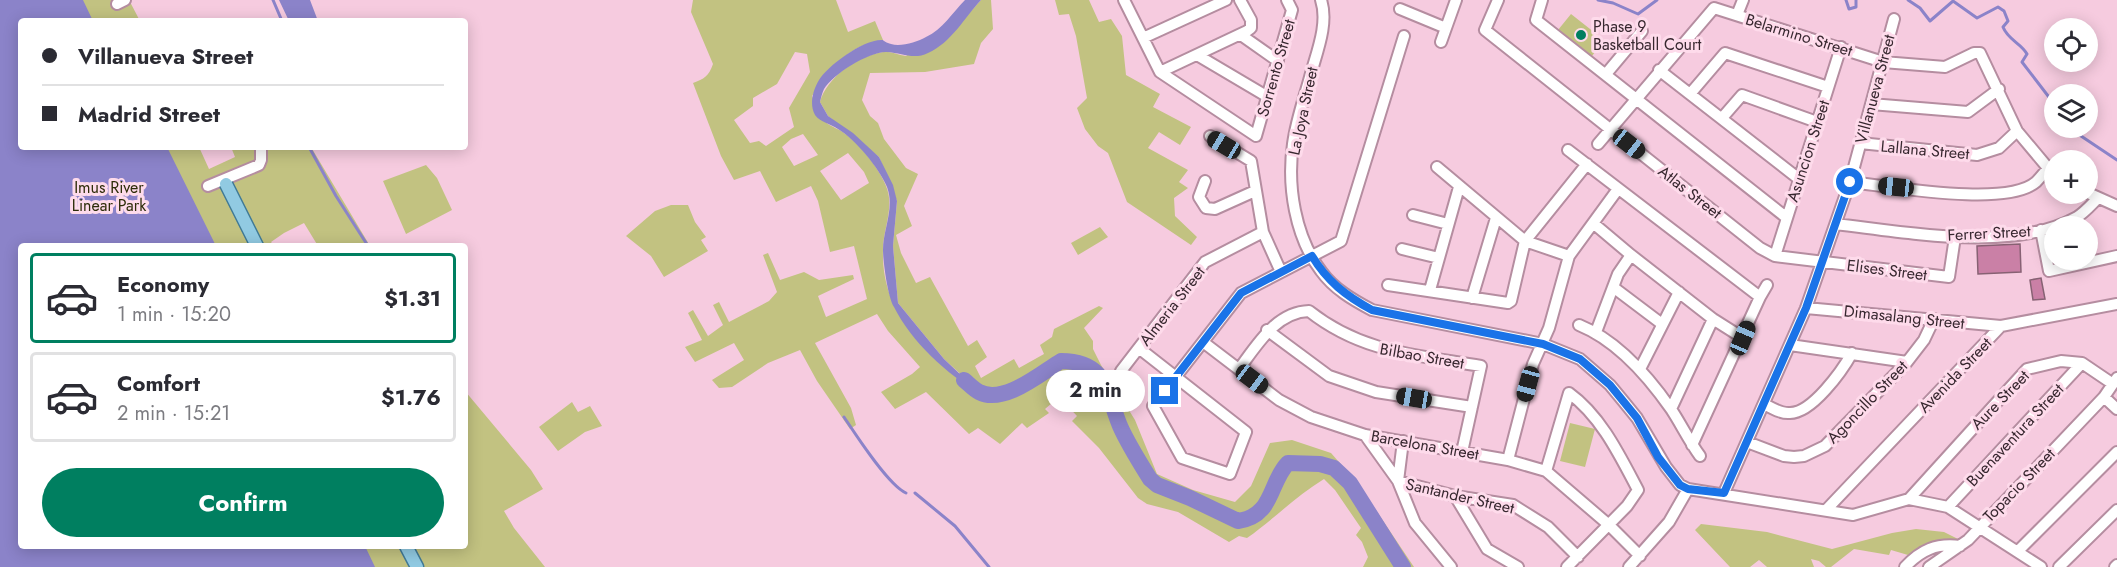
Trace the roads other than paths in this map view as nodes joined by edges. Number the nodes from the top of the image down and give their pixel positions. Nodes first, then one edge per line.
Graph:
1 (1226, 0) edge
2 (1240, 0) edge
3 (1287, 0) edge
4 (1321, 0) edge
5 (1456, 0) edge
6 (1498, 0) edge
7 (1542, 0) edge
8 (1742, 1) edge
9 (1129, 2) edge
10 (1400, 9) dead end
11 (1737, 15) junction
12 (1894, 19) dead end
13 (1446, 28) junction
14 (1642, 31) dead end
15 (1241, 35) junction
16 (1404, 36) dead end
17 (1143, 38) junction
18 (1441, 42) dead end
19 (1841, 47) junction
20 (1197, 55) junction
21 (1278, 61) junction
22 (1883, 62) junction
23 (1659, 70) junction
24 (1160, 72) junction
25 (1606, 74) junction
26 (1828, 87) junction
27 (1999, 89) junction
28 (1689, 94) junction
29 (1269, 97) junction
30 (1637, 98) junction
31 (1871, 104) junction
32 (1722, 118) junction
33 (1817, 122) junction
34 (1611, 129) junction
35 (2017, 131) junction
36 (1210, 136) dead end
37 (1860, 143) junction
38 (1598, 144) dead end
39 (261, 150) edge
40 (1568, 150) dead end
41 (2044, 162) edge
42 (1587, 164) junction
43 (1437, 166) dead end
44 (2044, 176) edge
45 (1799, 178) junction
46 (1205, 181) dead end
47 (1850, 182) junction
48 (226, 184) dead end
49 (208, 186) dead end
50 (1459, 187) junction
51 (1618, 189) junction
52 (1255, 191) junction
53 (2098, 198) edge
54 (2087, 204) edge
55 (2117, 206) edge
56 (1413, 215) dead end
57 (1496, 218) junction
58 (1787, 218) junction
59 (1593, 223) junction
60 (1448, 224) junction
61 (1836, 224) junction
62 (2041, 230) junction
63 (1263, 232) junction
64 (1955, 237) junction
65 (1526, 241) junction
66 (256, 243) edge
67 (1401, 249) dead end
68 (1631, 255) junction
69 (1312, 256) junction
70 (1569, 256) junction
71 (1775, 256) junction
72 (2117, 256) edge
73 (1439, 258) junction
74 (1822, 262) junction
75 (1281, 272) junction
76 (1388, 285) dead end
77 (1767, 285) dead end
78 (1613, 287) junction
79 (1430, 290) junction
80 (1679, 292) junction
81 (1760, 297) junction
82 (1472, 298) junction
83 (2117, 304) edge
84 (1806, 308) junction
85 (1934, 318) junction
86 (1713, 319) junction
87 (1662, 324) junction
88 (1579, 325) dead end
89 (2001, 326) junction
90 (1267, 330) junction
91 (1596, 332) junction
92 (1743, 338) junction
93 (1203, 342) junction
94 (1543, 344) junction
95 (1790, 345) junction
96 (1140, 348) junction
97 (1852, 353) junction
98 (1906, 362) junction
99 (2082, 363) junction
100 (1239, 369) junction
101 (1640, 369) junction
102 (1120, 371) dead end
103 (1177, 376) junction
104 (2115, 381) edge
105 (2104, 397) junction
106 (1764, 404) junction
107 (1472, 407) junction
108 (1671, 408) junction
109 (2117, 409) edge
110 (1365, 435) junction
111 (1403, 441) junction
112 (1747, 442) junction
113 (1692, 446) junction
114 (1462, 452) junction
115 (2117, 452) edge
116 (1700, 456) dead end
117 (1508, 460) junction
118 (1546, 471) junction
119 (1398, 481) junction
120 (1688, 489) junction
121 (1724, 493) junction
122 (1455, 496) junction
123 (1909, 498) junction
124 (1948, 507) junction
125 (1827, 509) junction
126 (2117, 510) edge
127 (1609, 525) junction
128 (1979, 526) junction
129 (1960, 546) junction
130 (408, 549) edge
131 (2018, 551) junction
132 (1640, 556) junction
133 (1578, 557) junction
134 (417, 567) edge
135 (1451, 567) edge
136 (1518, 567) edge
137 (1567, 567) edge
138 (1629, 567) edge
139 (1905, 567) edge
140 (1929, 567) edge
141 (2041, 567) edge
142 (2059, 567) edge

1 - 17 street
2 - 15 street
3 - 21 street, Sorrento Street
4 - 69 street, La Joya Street
5 - 13 street
6 - 34 street, Atlas Street
7 - 25 street
8 - 11 street
9 - 17 street
10 - 13 street
11 - 19 street, Belarmino Street
11 - 23 street, Belarmino Street
12 - 22 street, Villanueva Street
13 - 18 street
14 - 25 street
15 - 20 street
15 - 21 street
16 - 69 street
17 - 24 street
19 - 22 street, Belarmino Street
19 - 26 street, Asuncion Street
20 - 24 street
20 - 29 street
21 - 29 street, Sorrento Street
22 - 27 street, Belarmino Street
22 - 31 street, Villanueva Street
23 - 28 street
23 - 30 street, Belarmino Street
24 - 29 street, Sorrento Street
25 - 30 street
26 - 28 street
26 - 33 street, Asuncion Street
27 - 31 street
27 - 35 street
28 - 32 street
30 - 34 street, Belarmino Street
30 - 58 street
31 - 37 street, Villanueva Street
32 - 33 street
32 - 45 street
33 - 45 street, Asuncion Street
34 - 38 street, Belarmino Street
34 - 71 street, Atlas Street
35 - 37 street, Lallana Street
35 - 41 street
36 - 52 street
37 - 47 street, Villanueva Street
39 - 49 street
40 - 42 street
42 - 51 street
42 - 65 street
43 - 50 street
44 - 47 street
45 - 58 street, Asuncion Street
46 - 52 street
47 - 61 street, Villanueva Street
48 - 66 main road
50 - 57 street
50 - 60 street
51 - 59 street
51 - 81 street
52 - 63 street
53 - 55 street
54 - 62 street, Ferrer Street
56 - 60 street
57 - 65 street
57 - 82 street
58 - 71 street, Asuncion Street
59 - 68 street
59 - 70 street
60 - 73 street
61 - 64 street, Ferrer Street
61 - 74 street, Villanueva Street
62 - 64 street, Ferrer Street
62 - 72 street
63 - 75 street
63 - 96 street, Almeria Street
64 - 74 street, Elises Street
65 - 70 street
65 - 82 street
67 - 73 street
68 - 78 street
68 - 80 street
69 - 75 street
69 - 94 street, La Joya Street
70 - 94 street
71 - 74 street, Atlas Street
73 - 79 street
74 - 84 street, Villanueva Street
75 - 93 street
76 - 79 street
77 - 81 street
78 - 87 street
78 - 91 street
79 - 82 street
80 - 86 street
80 - 87 street
81 - 92 street
83 - 89 street, Avenida Street
84 - 85 street, Dimasalang Street
84 - 95 street, Villanueva Street
85 - 89 street, Dimasalang Street
85 - 98 street, Agoncillo Street
86 - 92 street
86 - 108 street
87 - 101 street
88 - 91 street
89 - 125 street, Avenida Street
90 - 100 street, Bilbao Street
90 - 107 street
90 - 107 street, Bilbao Street
91 - 101 street
92 - 113 street
93 - 100 street, Barcelona Street
93 - 103 street
94 - 117 street
94 - 120 street, La Joya Street
95 - 97 street
95 - 106 street, Villanueva Street
96 - 102 street, Almeria Street
96 - 103 street
97 - 98 street
97 - 106 street
98 - 112 street, Agoncillo Street
99 - 104 street
99 - 123 street, Aure Street
99 - 124 street, Buenaventura Street
100 - 110 street, Barcelona Street
101 - 108 street
103 - 103 street
104 - 105 street, Topacio Street
105 - 109 street
105 - 128 street, Topacio Street
106 - 112 street, Villanueva Street
107 - 114 street, Bilbao Street
108 - 113 street
110 - 111 street, Barcelona Street
110 - 119 street
111 - 114 street, Barcelona Street
111 - 119 street
112 - 121 street, Villanueva Street
113 - 116 street
114 - 117 street, Barcelona Street
115 - 131 street
117 - 118 street, Barcelona Street
118 - 127 street, Barcelona Street
118 - 127 street
119 - 122 street, Santander Street
119 - 135 street
120 - 121 street
120 - 132 street
121 - 125 street, Topacio Street
122 - 133 street, Santander Street
122 - 136 street
123 - 124 street, Topacio Street
123 - 125 street, Topacio Street
124 - 128 street, Topacio Street
126 - 142 street
127 - 132 street, Barcelona Street
127 - 133 street
128 - 129 street
128 - 131 street
129 - 139 street
129 - 140 street
130 - 134 main road
131 - 141 street
132 - 138 street
133 - 137 street

